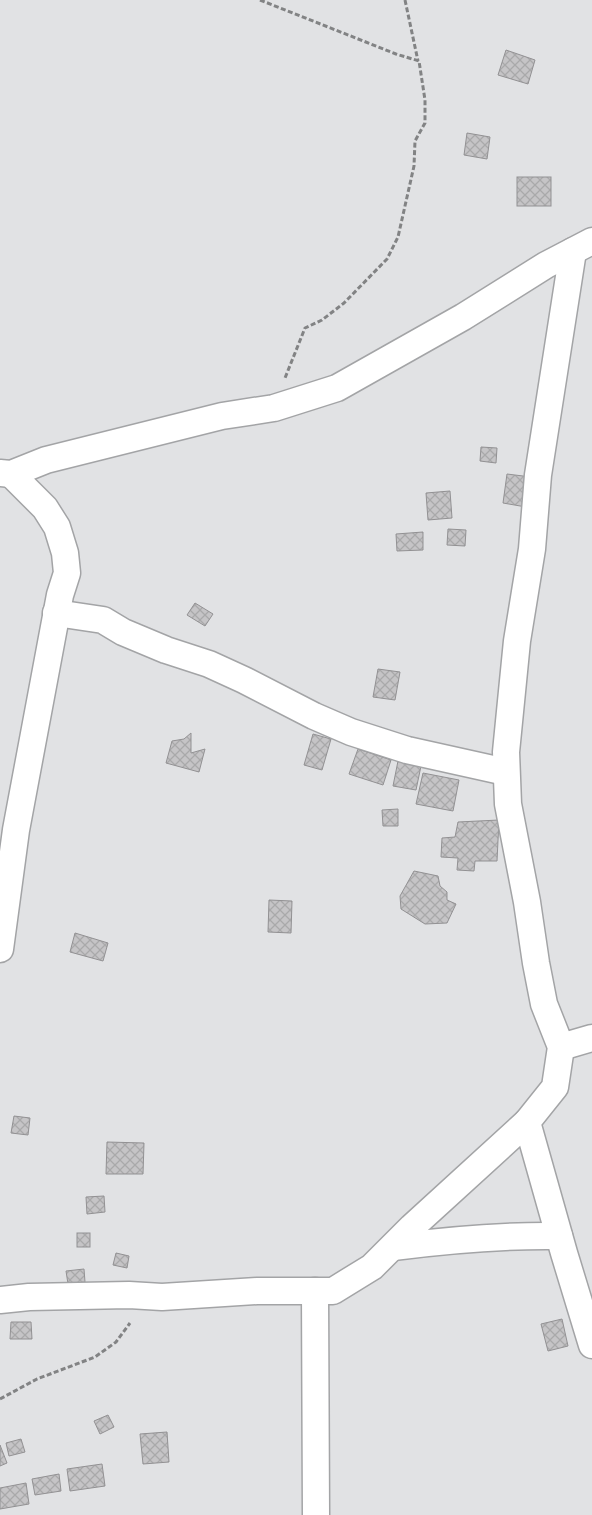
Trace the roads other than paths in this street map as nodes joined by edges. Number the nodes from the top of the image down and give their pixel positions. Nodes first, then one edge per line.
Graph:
1 (583, 246) edge
2 (6, 474) edge
3 (56, 613) junction
4 (506, 772) junction
5 (0, 948) edge
6 (592, 1038) edge
7 (561, 1047) junction
8 (527, 1122) junction
9 (559, 1236) junction
10 (393, 1248) junction
11 (315, 1291) junction
12 (0, 1300) edge
13 (592, 1345) edge
14 (316, 1515) edge

1 - 2 street
1 - 4 street
2 - 3 street
3 - 4 street
3 - 5 street
4 - 7 street
6 - 7 street
7 - 8 street
8 - 9 street
8 - 10 street
9 - 10 street
9 - 13 street
10 - 11 street
11 - 12 street
11 - 14 street

